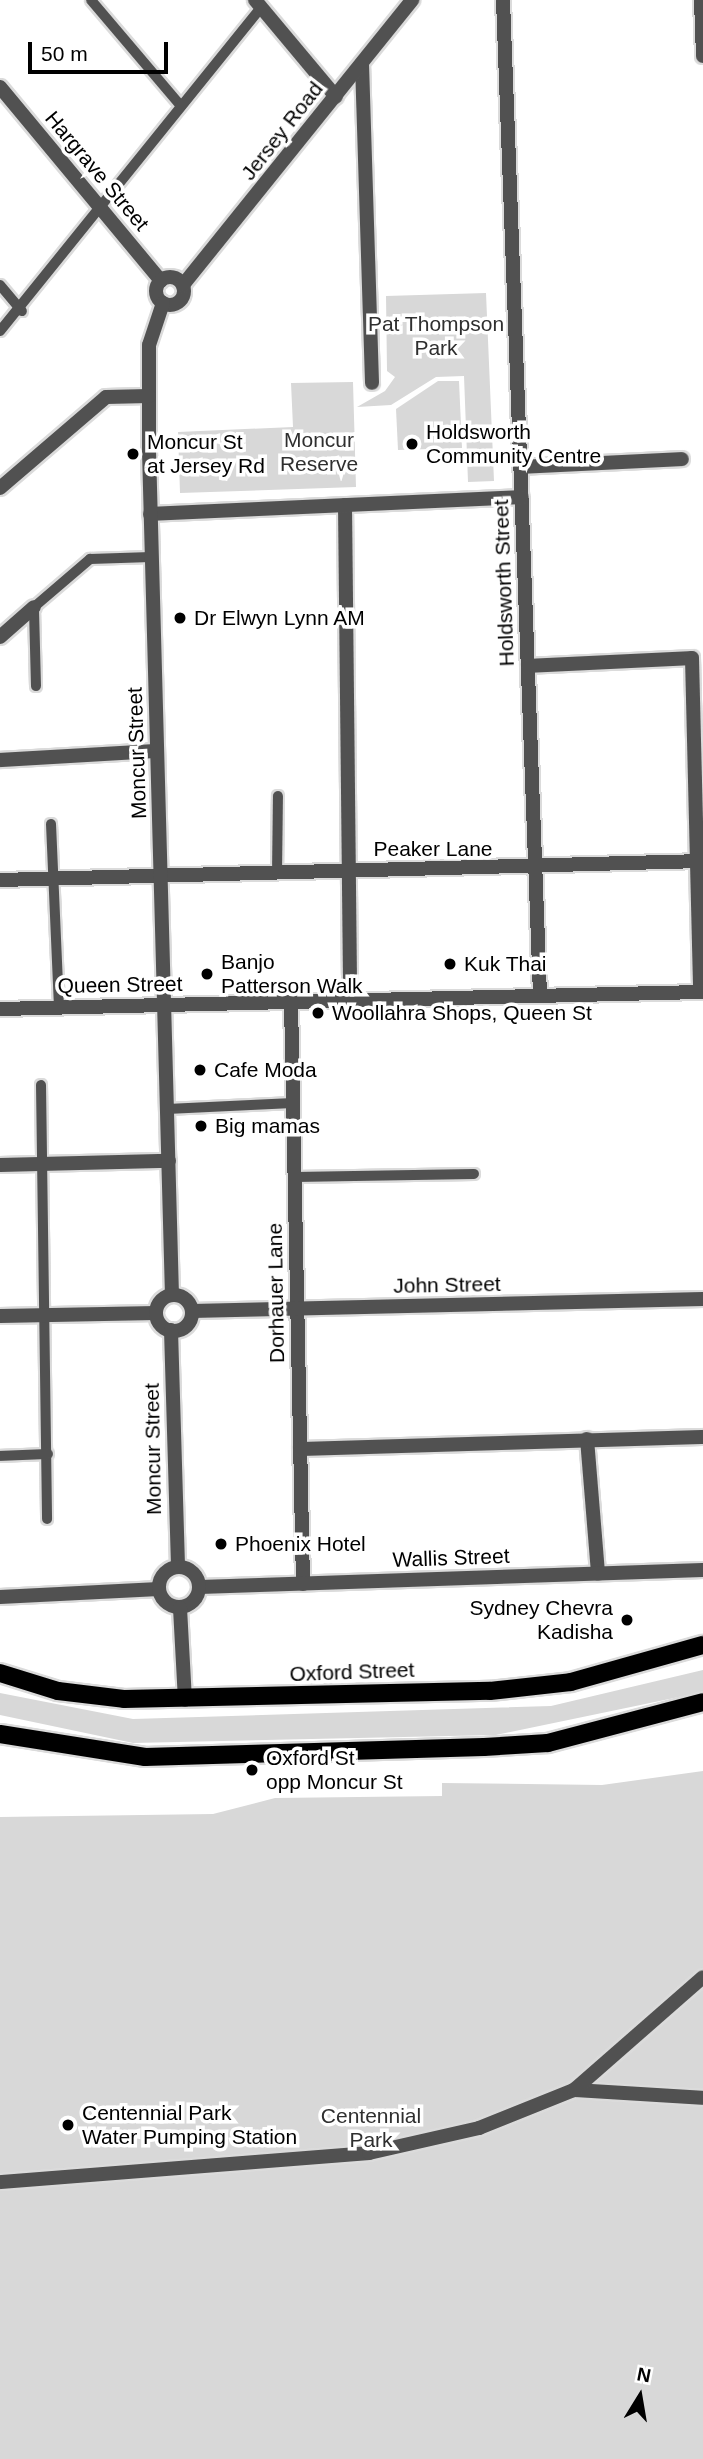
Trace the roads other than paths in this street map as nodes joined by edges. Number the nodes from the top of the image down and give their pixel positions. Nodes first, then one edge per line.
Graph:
1 (91, 0) edge
2 (412, 0) edge
3 (503, 0) edge
4 (701, 0) edge
5 (258, 4) edge
6 (703, 56) edge
7 (362, 64) junction
8 (0, 87) edge
9 (336, 97) junction
10 (181, 106) junction
11 (102, 210) junction
12 (161, 281) junction
13 (0, 285) edge
14 (183, 285) junction
15 (163, 303) junction
16 (22, 311) junction
17 (0, 331) edge
18 (372, 383) dead end
19 (149, 396) junction
20 (682, 459) dead end
21 (521, 467) junction
22 (0, 487) edge
23 (522, 497) junction
24 (345, 505) junction
25 (150, 514) junction
26 (151, 557) junction
27 (34, 607) junction
28 (0, 637) edge
29 (528, 666) junction
30 (36, 685) dead end
31 (157, 751) junction
32 (0, 761) edge
33 (278, 796) dead end
34 (51, 824) dead end
35 (700, 861) edge
36 (535, 870) junction
37 (349, 871) junction
38 (277, 874) junction
39 (163, 877) junction
40 (52, 879) junction
41 (0, 880) edge
42 (702, 992) edge
43 (540, 996) junction
44 (350, 1000) junction
45 (291, 1002) junction
46 (163, 1005) junction
47 (59, 1008) junction
48 (0, 1009) edge
49 (41, 1085) dead end
50 (293, 1103) junction
51 (167, 1109) junction
52 (169, 1161) junction
53 (44, 1164) junction
54 (0, 1165) edge
55 (474, 1174) dead end
56 (295, 1177) junction
57 (172, 1295) junction
58 (703, 1299) edge
59 (298, 1310) junction
60 (192, 1311) junction
61 (156, 1313) junction
62 (46, 1315) junction
63 (0, 1316) edge
64 (172, 1330) junction
65 (703, 1437) edge
66 (587, 1439) junction
67 (300, 1449) junction
68 (48, 1454) junction
69 (0, 1456) edge
70 (47, 1519) dead end
71 (178, 1567) junction
72 (703, 1570) edge
73 (598, 1574) junction
74 (303, 1584) junction
75 (200, 1587) junction
76 (159, 1589) junction
77 (0, 1597) edge
78 (180, 1608) junction
79 (703, 1645) edge
80 (0, 1674) edge
81 (185, 1700) junction
82 (703, 1702) edge
83 (0, 1734) edge
84 (703, 1977) edge
85 (575, 2090) junction
86 (703, 2098) edge
87 (0, 2182) edge

1 - 10 lane
2 - 7 street, Jersey Road
3 - 21 street, Holdsworth Street
4 - 6 street
5 - 9 street
5 - 10 lane
7 - 9 street, Jersey Road
7 - 18 street
8 - 11 street, Hargrave Street
9 - 14 street, Jersey Road
10 - 11 lane
11 - 12 street, Hargrave Street
11 - 16 lane
12 - 14 street
12 - 15 street
13 - 16 lane
14 - 15 street
15 - 19 street
16 - 17 lane
19 - 22 street
19 - 25 street, Moncur Street
20 - 21 street
21 - 23 street, Holdsworth Street
23 - 24 street
23 - 29 street, Holdsworth Street
24 - 25 street
24 - 37 street
25 - 26 street, Moncur Street
26 - 27 lane
26 - 31 street, Moncur Street
27 - 28 street
27 - 30 lane
29 - 35 street
29 - 36 street, Holdsworth Street
31 - 32 street
31 - 39 street, Moncur Street
33 - 38 lane
34 - 40 lane
35 - 36 street, Peaker Lane
35 - 42 street
36 - 37 street, Peaker Lane
36 - 43 street, Holdsworth Street
37 - 38 street, Peaker Lane
37 - 44 street
38 - 39 street, Peaker Lane
39 - 40 street, Peaker Lane
39 - 46 street, Moncur Street
40 - 41 street, Peaker Lane
40 - 47 lane
42 - 43 street, Queen Street
43 - 44 street, Queen Street
44 - 45 street, Queen Street
45 - 46 street, Queen Street
45 - 50 street, Dorhauer Lane
46 - 47 street, Queen Street
46 - 51 street, Moncur Street
47 - 48 street, Queen Street
49 - 53 lane
50 - 51 lane
50 - 56 street, Dorhauer Lane
51 - 52 street, Moncur Street
52 - 53 street
52 - 57 street, Moncur Street
53 - 54 street
53 - 62 lane
55 - 56 lane
56 - 59 street, Dorhauer Lane
57 - 60 street
57 - 61 street
58 - 59 street, John Street
59 - 60 street, John Street
59 - 67 street, Dorhauer Lane
60 - 64 street
61 - 62 street
61 - 64 street
62 - 63 street
62 - 68 lane
64 - 71 street, Moncur Street
65 - 66 street
66 - 67 street
66 - 73 street
67 - 74 street, Dorhauer Lane
68 - 69 lane
68 - 70 lane
71 - 75 street
71 - 76 street
72 - 73 street, Wallis Street
73 - 74 street, Wallis Street
74 - 75 street, Wallis Street
75 - 78 street
76 - 77 street
76 - 78 street
78 - 81 street
79 - 81 main road, Oxford Street
80 - 81 main road, Oxford Street
82 - 83 main road
84 - 85 street
85 - 86 street
85 - 87 street

